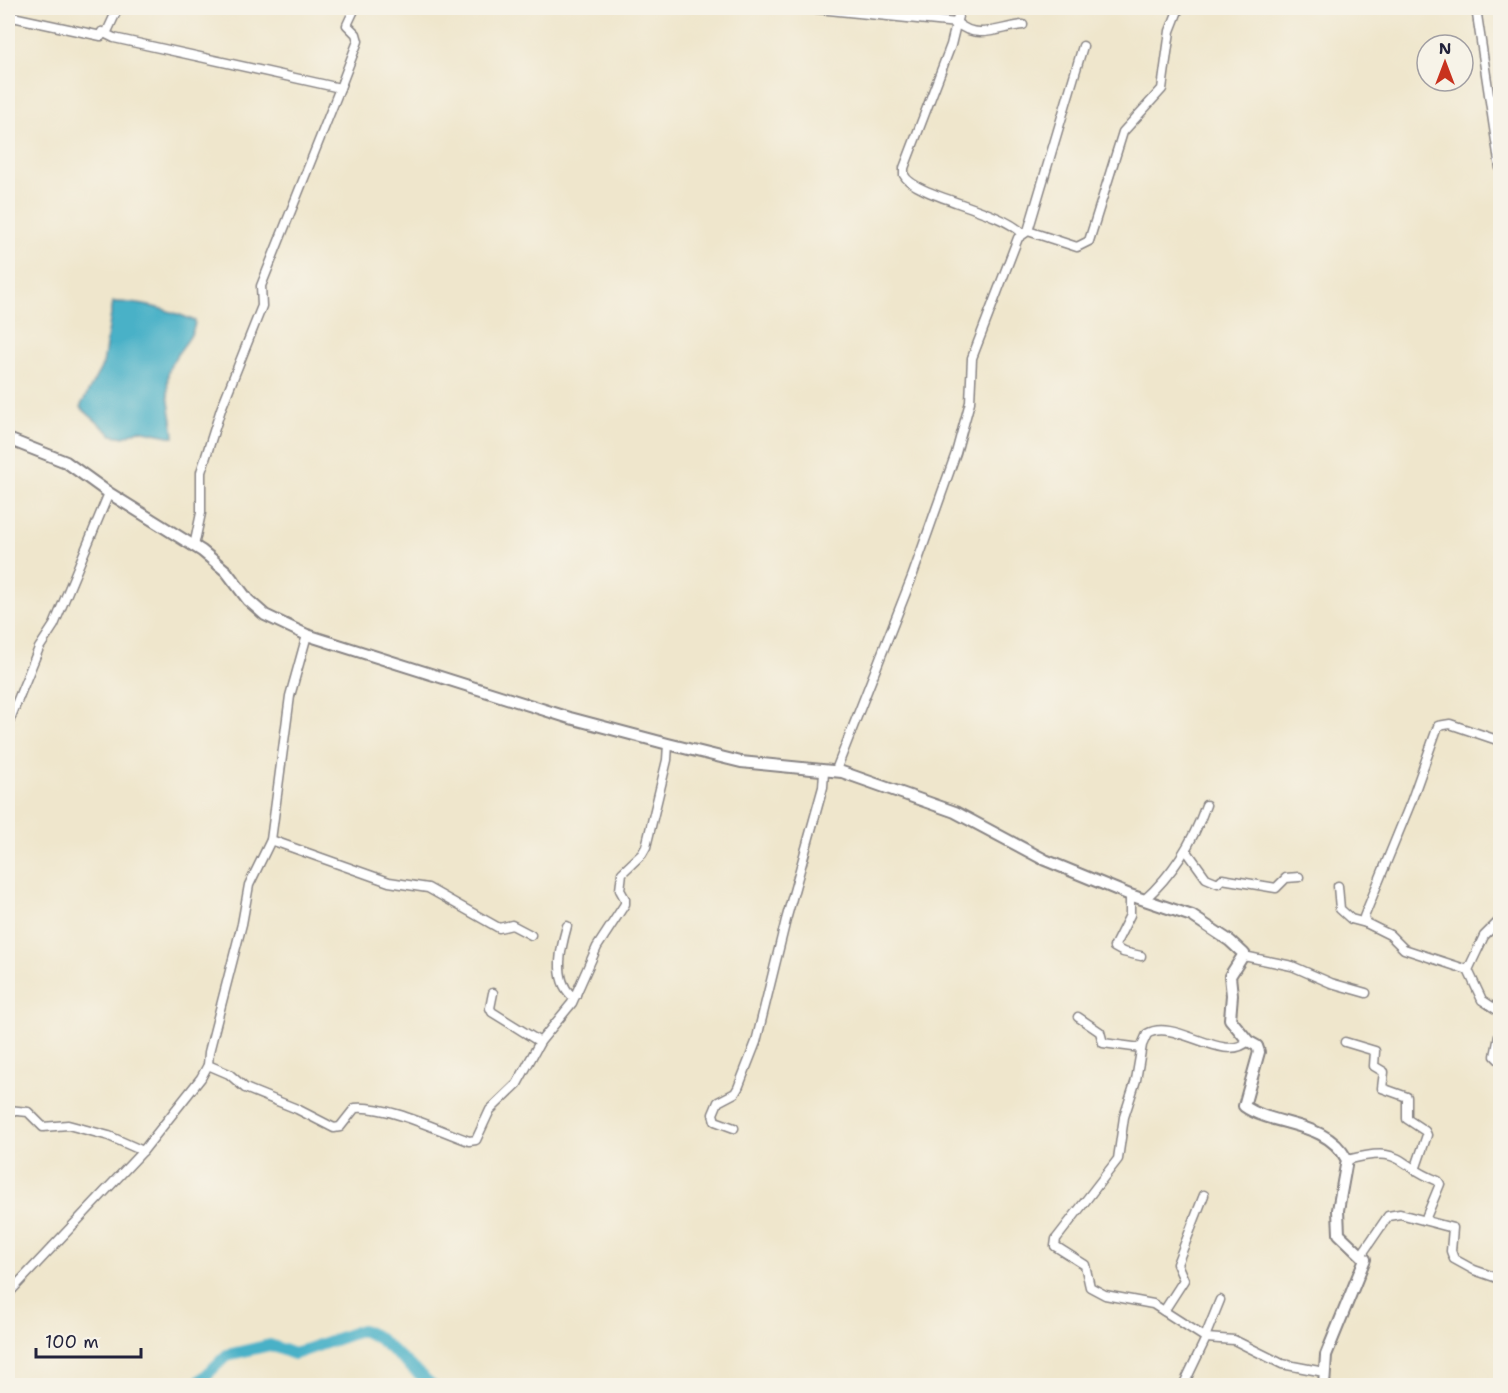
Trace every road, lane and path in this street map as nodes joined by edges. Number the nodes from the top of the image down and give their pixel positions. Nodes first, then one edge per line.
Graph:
1 (118, 8) edge
2 (355, 8) edge
3 (809, 8) edge
4 (960, 8) edge
5 (1179, 8) edge
6 (1476, 8) edge
7 (8, 16) edge
8 (957, 23) junction
9 (1023, 25) dead end
10 (102, 32) junction
11 (1083, 46) dead end
12 (340, 88) junction
13 (1500, 168) edge
14 (1025, 232) junction
15 (8, 439) edge
16 (109, 493) junction
17 (194, 546) junction
18 (307, 635) junction
19 (8, 724) edge
20 (1500, 741) edge
21 (668, 744) junction
22 (836, 770) junction
23 (824, 772) junction
24 (1206, 805) dead end
25 (271, 840) junction
26 (1186, 850) junction
27 (1299, 877) dead end
28 (1338, 886) dead end
29 (1130, 895) junction
30 (1144, 900) junction
31 (1500, 920) edge
32 (1366, 923) junction
33 (567, 926) dead end
34 (531, 935) dead end
35 (1141, 956) dead end
36 (1244, 956) junction
37 (1468, 970) junction
38 (494, 993) dead end
39 (1366, 993) dead end
40 (576, 995) junction
41 (1500, 1012) edge
42 (1078, 1017) dead end
43 (1500, 1031) edge
44 (1248, 1041) junction
45 (540, 1042) junction
46 (1345, 1042) dead end
47 (1141, 1048) junction
48 (1500, 1061) edge
49 (208, 1065) junction
50 (8, 1110) edge
51 (734, 1128) dead end
52 (142, 1151) junction
53 (1347, 1160) junction
54 (1415, 1170) junction
55 (1204, 1195) dead end
56 (1425, 1220) junction
57 (1362, 1254) junction
58 (1500, 1278) edge
59 (8, 1294) edge
60 (1220, 1300) dead end
61 (1164, 1311) junction
62 (1206, 1337) junction
63 (1324, 1372) junction
64 (1183, 1386) edge
65 (1324, 1386) edge

1 - 10 street
2 - 12 street
3 - 8 street
4 - 8 street
5 - 14 street
6 - 13 street
7 - 10 street
8 - 9 street
8 - 14 street
10 - 12 street
11 - 14 street
12 - 17 street
14 - 22 street
15 - 16 street
16 - 17 street
16 - 19 street
17 - 18 street
18 - 21 street
18 - 25 street
20 - 32 street
21 - 23 street
21 - 40 street
22 - 23 street
22 - 29 street
23 - 51 street
24 - 26 street
25 - 34 street
25 - 49 street
26 - 27 street
26 - 30 street
28 - 32 street
29 - 30 street
29 - 35 street
30 - 36 street
31 - 37 street
32 - 37 street
33 - 40 street
36 - 39 street
36 - 44 street
37 - 41 street
38 - 45 street
40 - 45 street
42 - 47 street
43 - 48 street
44 - 47 street
44 - 53 street
45 - 49 street
46 - 54 street
47 - 61 street
49 - 52 street
50 - 52 street
52 - 59 street
53 - 54 street
53 - 57 street
54 - 56 street
55 - 61 street
56 - 57 street
56 - 58 street
57 - 63 street
60 - 62 street
61 - 62 street
62 - 63 street
62 - 64 street
63 - 65 street

